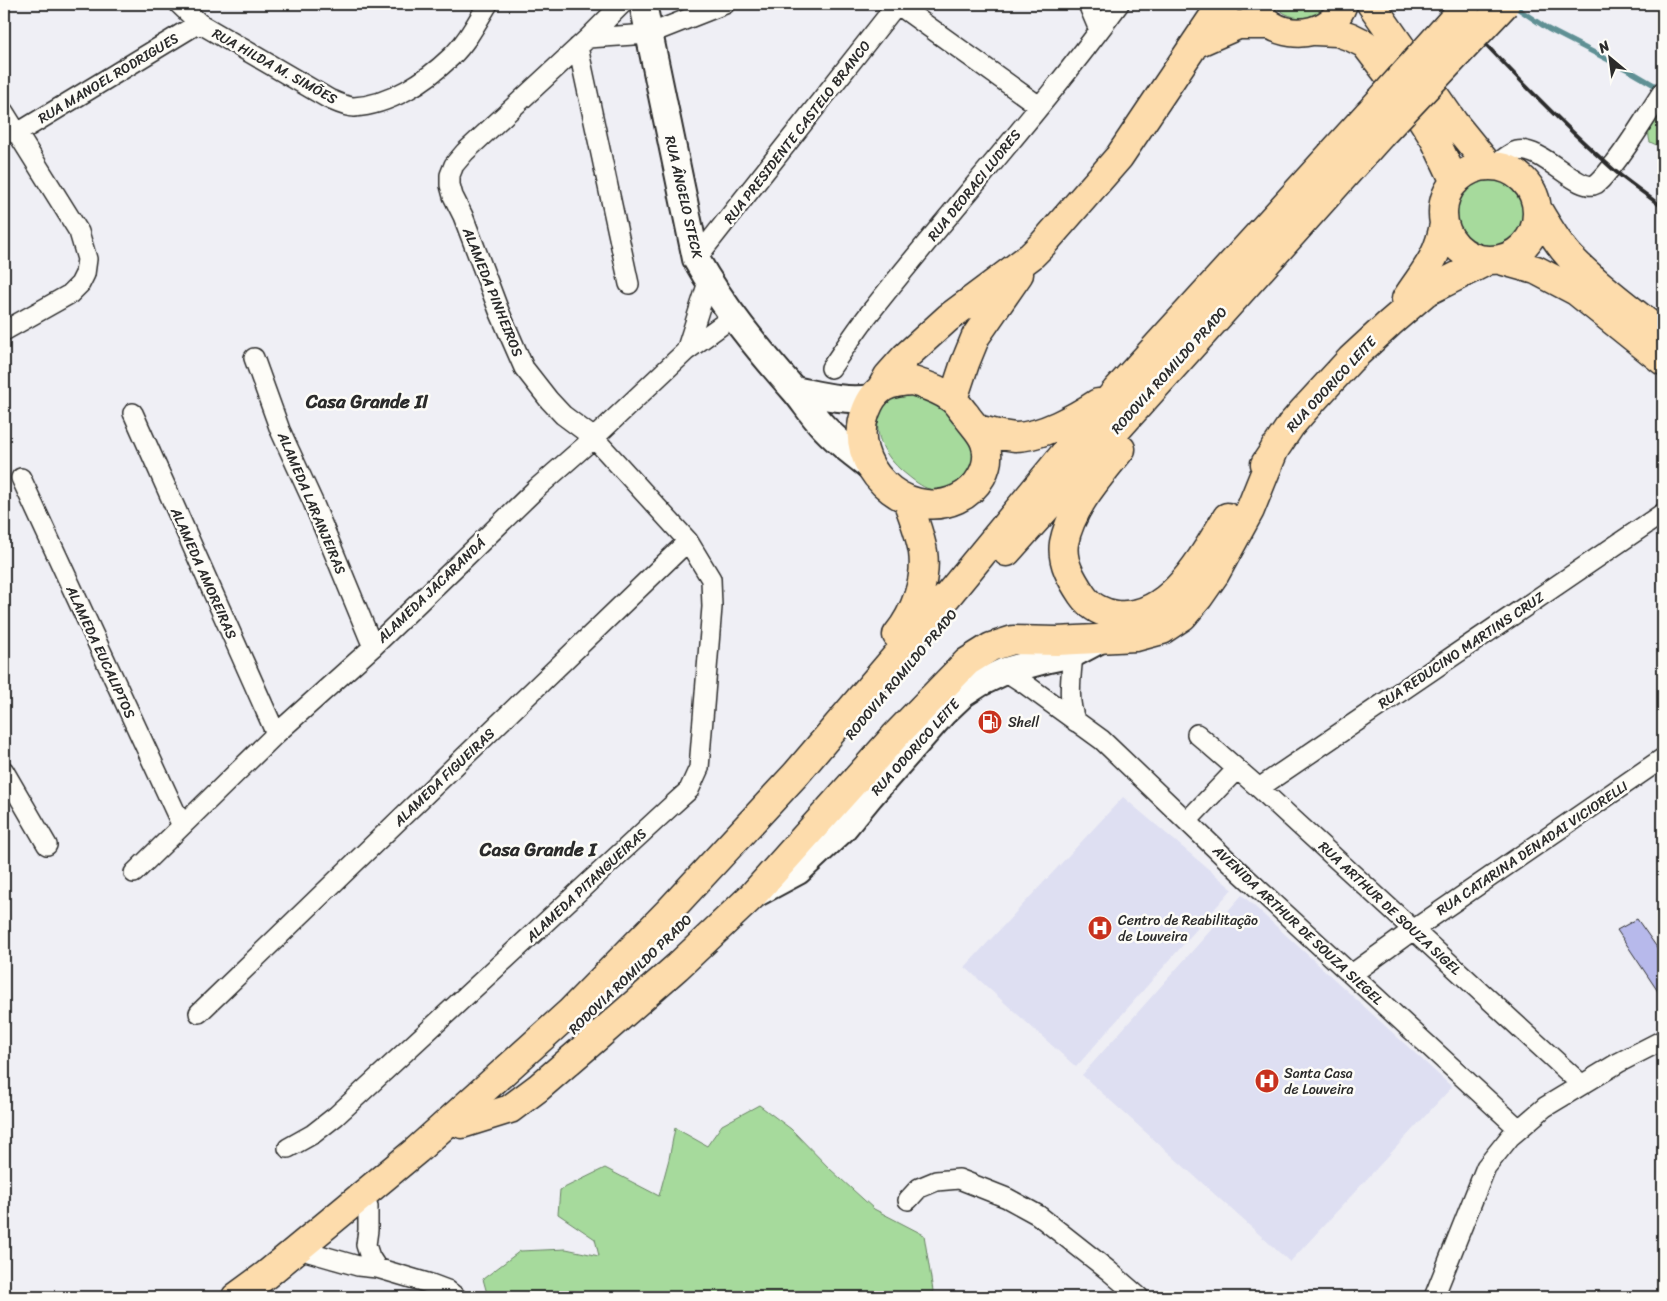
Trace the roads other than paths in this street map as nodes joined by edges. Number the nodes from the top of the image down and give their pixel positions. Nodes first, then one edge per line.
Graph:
1 (179, 4) edge
2 (488, 4) edge
3 (622, 4) edge
4 (642, 4) edge
5 (725, 4) edge
6 (897, 4) edge
7 (1088, 4) edge
8 (1118, 4) edge
9 (1225, 4) edge
10 (1254, 4) edge
11 (1342, 4) edge
12 (1370, 4) edge
13 (1467, 4) edge
14 (1506, 4) edge
15 (199, 23) junction
16 (1270, 25) junction
17 (1100, 30) junction
18 (1314, 31) junction
19 (649, 34) junction
20 (583, 42) junction
21 (1197, 43) junction
22 (1663, 91) edge
23 (1039, 106) junction
24 (4, 112) edge
25 (1375, 124) junction
26 (16, 134) junction
27 (1492, 166) junction
28 (1455, 182) junction
29 (1538, 210) junction
30 (1444, 224) junction
31 (1031, 256) junction
32 (696, 259) junction
33 (1493, 260) junction
34 (708, 282) junction
35 (629, 284) dead end
36 (734, 316) junction
37 (1390, 323) junction
38 (4, 332) edge
39 (1663, 335) edge
40 (686, 351) junction
41 (254, 358) dead end
42 (1663, 361) edge
43 (831, 368) dead end
44 (794, 390) junction
45 (877, 392) junction
46 (1126, 399) junction
47 (953, 400) junction
48 (133, 413) dead end
49 (977, 429) junction
50 (594, 438) junction
51 (1276, 448) junction
52 (868, 465) junction
53 (21, 478) dead end
54 (907, 500) junction
55 (1663, 513) edge
56 (688, 541) junction
57 (1103, 638) junction
58 (373, 646) junction
59 (1072, 654) junction
60 (1005, 671) junction
61 (1076, 722) junction
62 (276, 734) junction
63 (1198, 734) dead end
64 (1663, 758) edge
65 (1237, 768) junction
66 (4, 771) edge
67 (796, 774) junction
68 (1259, 788) junction
69 (1187, 821) junction
70 (182, 826) junction
71 (47, 845) dead end
72 (134, 873) dead end
73 (752, 896) junction
74 (1413, 930) junction
75 (1352, 974) junction
76 (200, 1013) dead end
77 (1663, 1040) edge
78 (1581, 1084) junction
79 (462, 1124) junction
80 (1519, 1129) junction
81 (288, 1148) dead end
82 (908, 1200) dead end
83 (368, 1206) junction
84 (309, 1252) junction
85 (377, 1268) junction
86 (236, 1297) edge
87 (252, 1297) edge
88 (456, 1297) edge
89 (1139, 1297) edge
90 (1434, 1297) edge

1 - 15 street, RUA HILDA M. SIMÕES
2 - 15 street, RUA HILDA M. SIMÕES
3 - 20 street, ALAMEDA PINHEIROS
4 - 19 main road, RUA ÂNGELO STECK
5 - 19 street
6 - 23 street
6 - 32 street, RUA PRESIDENTE CASTELO BRANCO
7 - 17 street
8 - 17 street, RUA DEORACI LUDRES
9 - 21 main road
10 - 16 main road
11 - 18 main road
12 - 27 main road
13 - 25 main road, RODOVIA ROMILDO PRADO, bridge
14 - 25 main road, RODOVIA ROMILDO PRADO, bridge
15 - 26 street, RUA MANOEL RODRIGUES
16 - 18 main road
16 - 21 main road
17 - 23 street, RUA DEORACI LUDRES
18 - 28 main road
19 - 20 street
19 - 32 main road, RUA ÂNGELO STECK
20 - 35 street
20 - 50 street, ALAMEDA PINHEIROS
21 - 31 main road
22 - 27 street
23 - 43 street, RUA DEORACI LUDRES
24 - 26 street
25 - 46 main road, RODOVIA ROMILDO PRADO
26 - 38 street
27 - 28 main road
27 - 29 main road
28 - 30 main road
29 - 33 main road
29 - 39 main road
30 - 33 main road
30 - 37 main road, RUA ODORICO LEITE
31 - 45 main road
31 - 47 main road
32 - 34 main road, RUA ÂNGELO STECK
33 - 37 main road, RUA ODORICO LEITE
33 - 42 main road
34 - 36 main road, RUA ÂNGELO STECK
34 - 40 street
36 - 40 street, ALAMEDA JACARANDÁ
36 - 44 main road, RUA ÂNGELO STECK
37 - 51 main road, RUA ODORICO LEITE
40 - 50 street, ALAMEDA JACARANDÁ
41 - 58 street, ALAMEDA LARANJEIRAS
44 - 45 main road, RUA ÂNGELO STECK
44 - 52 main road, RUA ÂNGELO STECK
45 - 47 main road, RUA ÂNGELO STECK
45 - 52 main road, RUA ÂNGELO STECK
46 - 49 main road
46 - 51 main road
46 - 67 main road, RODOVIA ROMILDO PRADO
46 - 79 main road, RODOVIA ROMILDO PRADO
47 - 49 main road, RUA ÂNGELO STECK
48 - 62 street, ALAMEDA AMOREIRAS
49 - 54 main road, RUA ÂNGELO STECK
50 - 56 street, ALAMEDA PINHEIROS
50 - 58 street, ALAMEDA JACARANDÁ
51 - 57 main road
52 - 54 main road, RUA ÂNGELO STECK
53 - 70 street, ALAMEDA EUCALIPTOS
54 - 67 main road
55 - 68 street, RUA REDUCINO MARTINS CRUZ
56 - 76 street, ALAMEDA FIGUEIRAS
56 - 81 street, ALAMEDA PITANGUEIRAS
57 - 59 main road, RUA ODORICO LEITE
57 - 73 main road
58 - 62 street, ALAMEDA JACARANDÁ
59 - 60 main road, RUA ODORICO LEITE
59 - 61 street
60 - 61 street, AVENIDA ARTHUR DE SOUZA SIEGEL
60 - 73 main road, RUA ODORICO LEITE
61 - 69 street, AVENIDA ARTHUR DE SOUZA SIEGEL
62 - 70 street, ALAMEDA JACARANDÁ
63 - 65 street, RUA ARTHUR DE SOUZA SIGEL
64 - 74 street, RUA CATARINA DENADAI VICIORELLI
65 - 68 street, RUA ARTHUR DE SOUZA SIGEL
65 - 69 street
66 - 71 street
67 - 86 main road, RODOVIA ROMILDO PRADO
68 - 74 street, RUA ARTHUR DE SOUZA SIGEL
69 - 75 street, AVENIDA ARTHUR DE SOUZA SIEGEL
70 - 72 street, ALAMEDA JACARANDÁ
73 - 79 main road
74 - 75 street, RUA CATARINA DENADAI VICIORELLI
74 - 78 street, RUA ARTHUR DE SOUZA SIGEL
75 - 80 street, AVENIDA ARTHUR DE SOUZA SIEGEL
77 - 78 street
78 - 80 street
79 - 83 main road, RODOVIA ROMILDO PRADO
80 - 90 street
82 - 89 street
83 - 84 main road, RODOVIA ROMILDO PRADO
83 - 85 street
84 - 85 street
84 - 87 main road, RODOVIA ROMILDO PRADO
85 - 88 street

